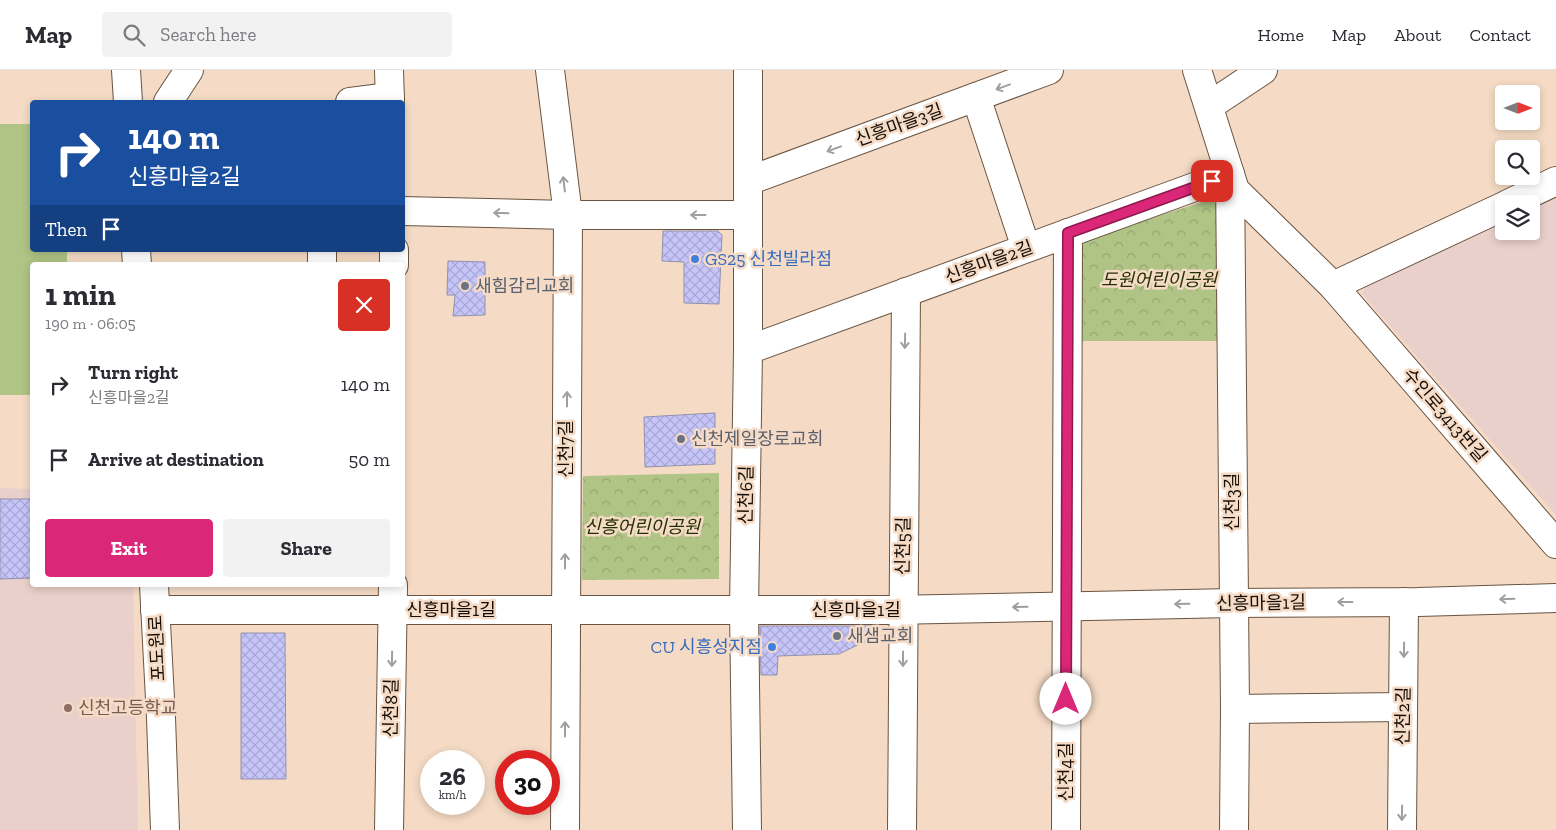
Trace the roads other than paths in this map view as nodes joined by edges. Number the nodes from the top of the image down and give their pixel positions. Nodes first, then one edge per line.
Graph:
1 (126, 70) edge
2 (189, 70) edge
3 (389, 70) edge
4 (550, 70) edge
5 (748, 70) edge
6 (1049, 70) edge
7 (1198, 70) edge
8 (1263, 70) edge
9 (976, 97) junction
10 (128, 100) edge
11 (169, 100) edge
12 (390, 100) edge
13 (1209, 106) junction
14 (1230, 174) junction
15 (748, 181) junction
16 (1556, 181) edge
17 (1527, 195) edge
18 (1495, 210) edge
19 (405, 211) edge
20 (568, 215) junction
21 (747, 215) junction
22 (1068, 233) junction
23 (1026, 248) junction
24 (1333, 286) junction
25 (906, 292) junction
26 (748, 350) junction
27 (1556, 544) edge
28 (155, 598) edge
29 (393, 598) edge
30 (1556, 598) edge
31 (1404, 602) junction
32 (1233, 603) junction
33 (1066, 606) junction
34 (565, 610) junction
35 (744, 610) junction
36 (903, 610) junction
37 (1403, 707) junction
38 (1235, 709) junction
39 (165, 830) edge
40 (389, 830) edge
41 (565, 830) edge
42 (747, 830) edge
43 (902, 830) edge
44 (1066, 830) edge
45 (1234, 830) edge
46 (1402, 830) edge

1 - 10 street
2 - 11 street
3 - 12 street
20 -> 4 street, 신천7길
5 - 15 street, 신천6길
6 -> 9 street, 신흥마을3길
7 - 13 street, 수인로3413번길
8 - 13 street
9 -> 15 street, 신흥마을3길
9 - 23 street
13 - 14 street, 수인로3413번길
14 - 22 street, 신흥마을2길
14 - 24 street, 수인로3413번길
14 - 32 street, 신천3길
15 - 21 street, 신천6길
16 - 17 street
18 - 24 street
20 -> 19 street
21 -> 20 street
34 -> 20 street, 신천7길
21 - 26 street, 신천6길
22 - 23 street, 신흥마을2길
22 - 33 street, 신천4길
23 - 25 street, 신흥마을2길
24 - 27 street, 수인로3413번길
25 - 26 street, 신흥마을2길
25 -> 36 street, 신천5길
26 - 35 street, 신천6길
28 - 29 street, 신흥마을1길
28 - 39 street, 포도원로
29 - 34 street, 신흥마을1길
29 -> 40 street, 신천8길
30 -> 31 street, 신흥마을1길
31 -> 32 street, 신흥마을1길
31 -> 37 street, 신천2길
32 -> 33 street, 신흥마을1길
32 - 38 street, 신천3길
33 -> 36 street, 신흥마을1길
33 - 44 street, 신천4길
34 - 35 street, 신흥마을1길
41 -> 34 street, 신천7길
35 - 36 street, 신흥마을1길
35 - 42 street, 신천6길
36 -> 43 street, 신천5길
37 - 38 street
37 -> 46 street, 신천2길
38 - 45 street, 신천3길

